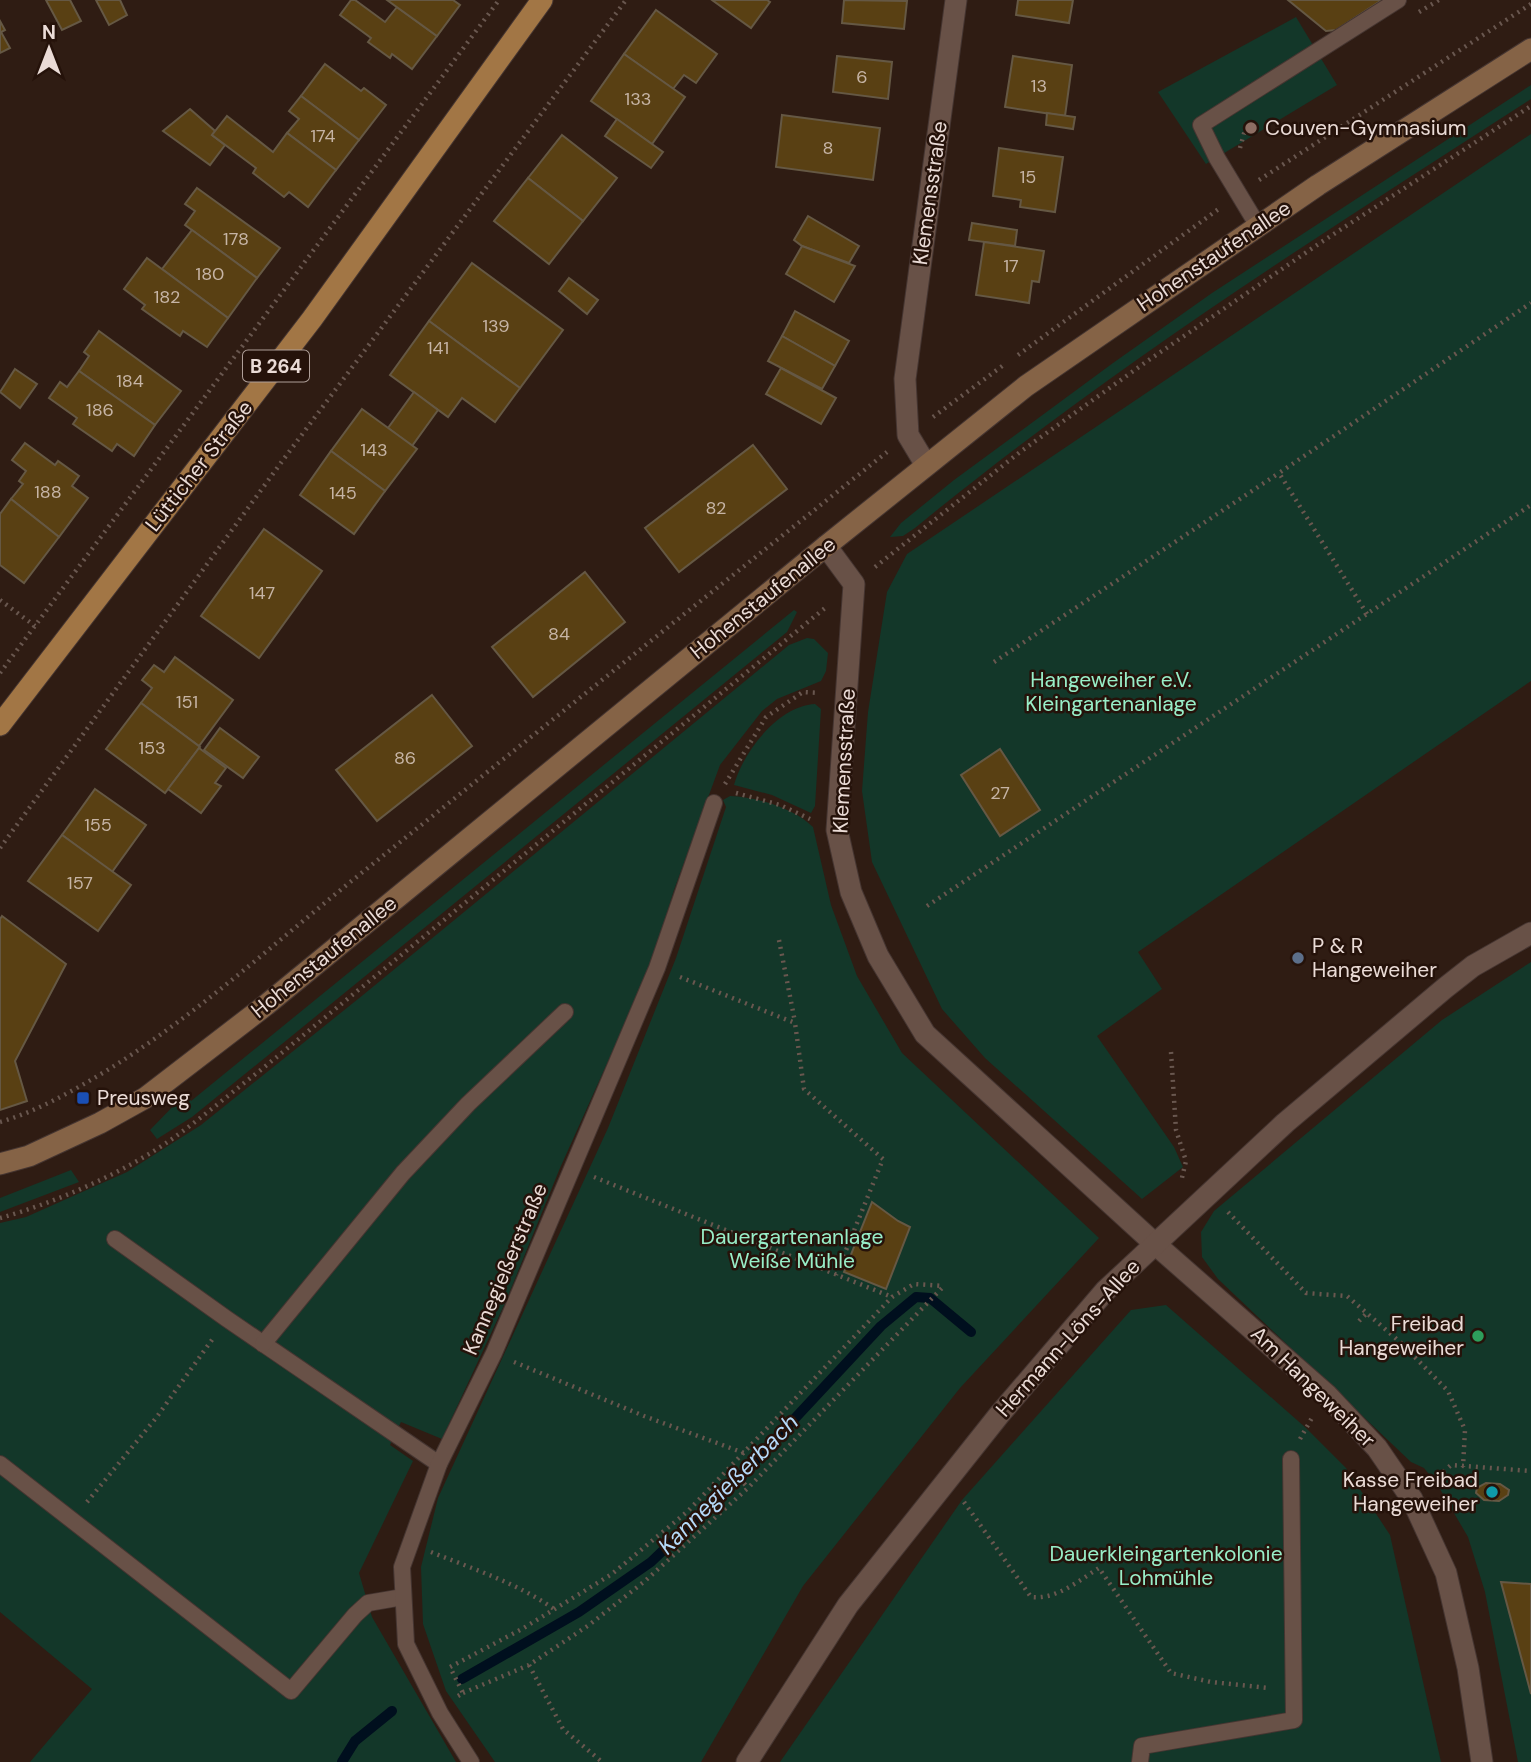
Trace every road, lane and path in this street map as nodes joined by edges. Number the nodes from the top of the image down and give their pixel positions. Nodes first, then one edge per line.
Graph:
1 (499, 0) edge
2 (542, 0) edge
3 (626, 0) edge
4 (956, 0) edge
5 (1398, 0) edge
6 (1531, 49) edge
7 (1531, 106) edge
8 (1258, 226) junction
9 (1531, 303) edge
10 (926, 465) junction
11 (1279, 473) junction
12 (1531, 505) edge
13 (826, 546) junction
14 (854, 583) junction
15 (0, 600) edge
16 (1367, 614) junction
17 (35, 626) junction
18 (994, 662) dead end
19 (0, 673) edge
20 (848, 694) junction
21 (0, 724) edge
22 (718, 796) junction
23 (837, 830) junction
24 (0, 848) edge
25 (927, 906) dead end
26 (1531, 933) edge
27 (779, 940) dead end
28 (657, 968) junction
29 (565, 1012) dead end
30 (795, 1023) junction
31 (1171, 1052) dead end
32 (3, 1165) edge
33 (571, 1167) junction
34 (1210, 1194) junction
35 (1188, 1216) junction
36 (0, 1218) edge
37 (116, 1239) dead end
38 (1154, 1243) junction
39 (836, 1275) junction
40 (892, 1297) junction
41 (1367, 1313) junction
42 (227, 1320) junction
43 (1359, 1321) dead end
44 (1400, 1342) junction
45 (263, 1344) junction
46 (1392, 1350) dead end
47 (494, 1353) junction
48 (1327, 1395) junction
49 (744, 1453) junction
50 (1291, 1459) joint
51 (0, 1464) edge
52 (439, 1464) junction
53 (1462, 1466) junction
54 (730, 1468) junction
55 (1531, 1471) edge
56 (948, 1478) junction
57 (748, 1488) junction
58 (1412, 1499) junction
59 (72, 1520) junction
60 (405, 1558) junction
61 (403, 1597) junction
62 (554, 1609) junction
63 (529, 1665) junction
64 (1294, 1691) junction
65 (463, 1693) junction
66 (438, 1707) junction
67 (471, 1762) edge
68 (602, 1762) edge
69 (747, 1762) edge
70 (1140, 1762) edge
71 (1482, 1762) edge

1 - 17 path
2 - 21 main road, Lütticher Straße / B 264
3 - 24 path
4 - 10 street, Klemensstraße
5 - 8 lane
6 - 8 main road, Hohenstaufenallee
7 - 14 path
8 - 10 main road, Hohenstaufenallee
9 - 11 path
10 - 13 main road, Hohenstaufenallee
11 - 16 path
11 - 18 path
12 - 16 path
13 - 14 street
13 - 32 main road, Hohenstaufenallee
14 - 20 street, Klemensstraße
14 - 36 path
15 - 17 path
16 - 25 path
17 - 19 path
20 - 22 path
20 - 23 street, Klemensstraße
22 - 23 path
22 - 28 lane, Kannegießerstraße
23 - 38 street, Klemensstraße
26 - 34 street, Hermann-Löns-Allee
27 - 30 path
28 - 30 path
28 - 33 lane, Kannegießerstraße
29 - 45 lane
30 - 39 path
31 - 35 path
33 - 39 path
33 - 47 lane, Kannegießerstraße
34 - 35 street, Hermann-Löns-Allee
34 - 41 path
35 - 38 street, Hermann-Löns-Allee
37 - 42 lane
38 - 48 street, Am Hangeweiher
38 - 56 street, Hermann-Löns-Allee
39 - 40 path
40 - 49 path
40 - 57 path
41 - 43 path
41 - 44 path
42 - 45 lane
42 - 59 path
44 - 46 path
44 - 53 path
45 - 52 lane
47 - 49 path
47 - 52 lane, Kannegießerstraße
48 - 50 path
48 - 58 street, Am Hangeweiher
49 - 54 path
50 - 64 lane
51 - 59 lane
52 - 60 lane, Kannegießerstraße
53 - 55 path
53 - 58 path
54 - 57 path
54 - 62 path
56 - 64 path
56 - 69 street, Hermann-Löns-Allee
57 - 63 path
58 - 71 street, Am Hangeweiher
59 - 61 lane
60 - 61 lane, Kannegießerstraße
60 - 62 path
61 - 66 lane, Kannegießerstraße
62 - 65 path
63 - 65 path
63 - 68 path
64 - 70 lane
65 - 66 path
66 - 67 lane, Kannegießerstraße

